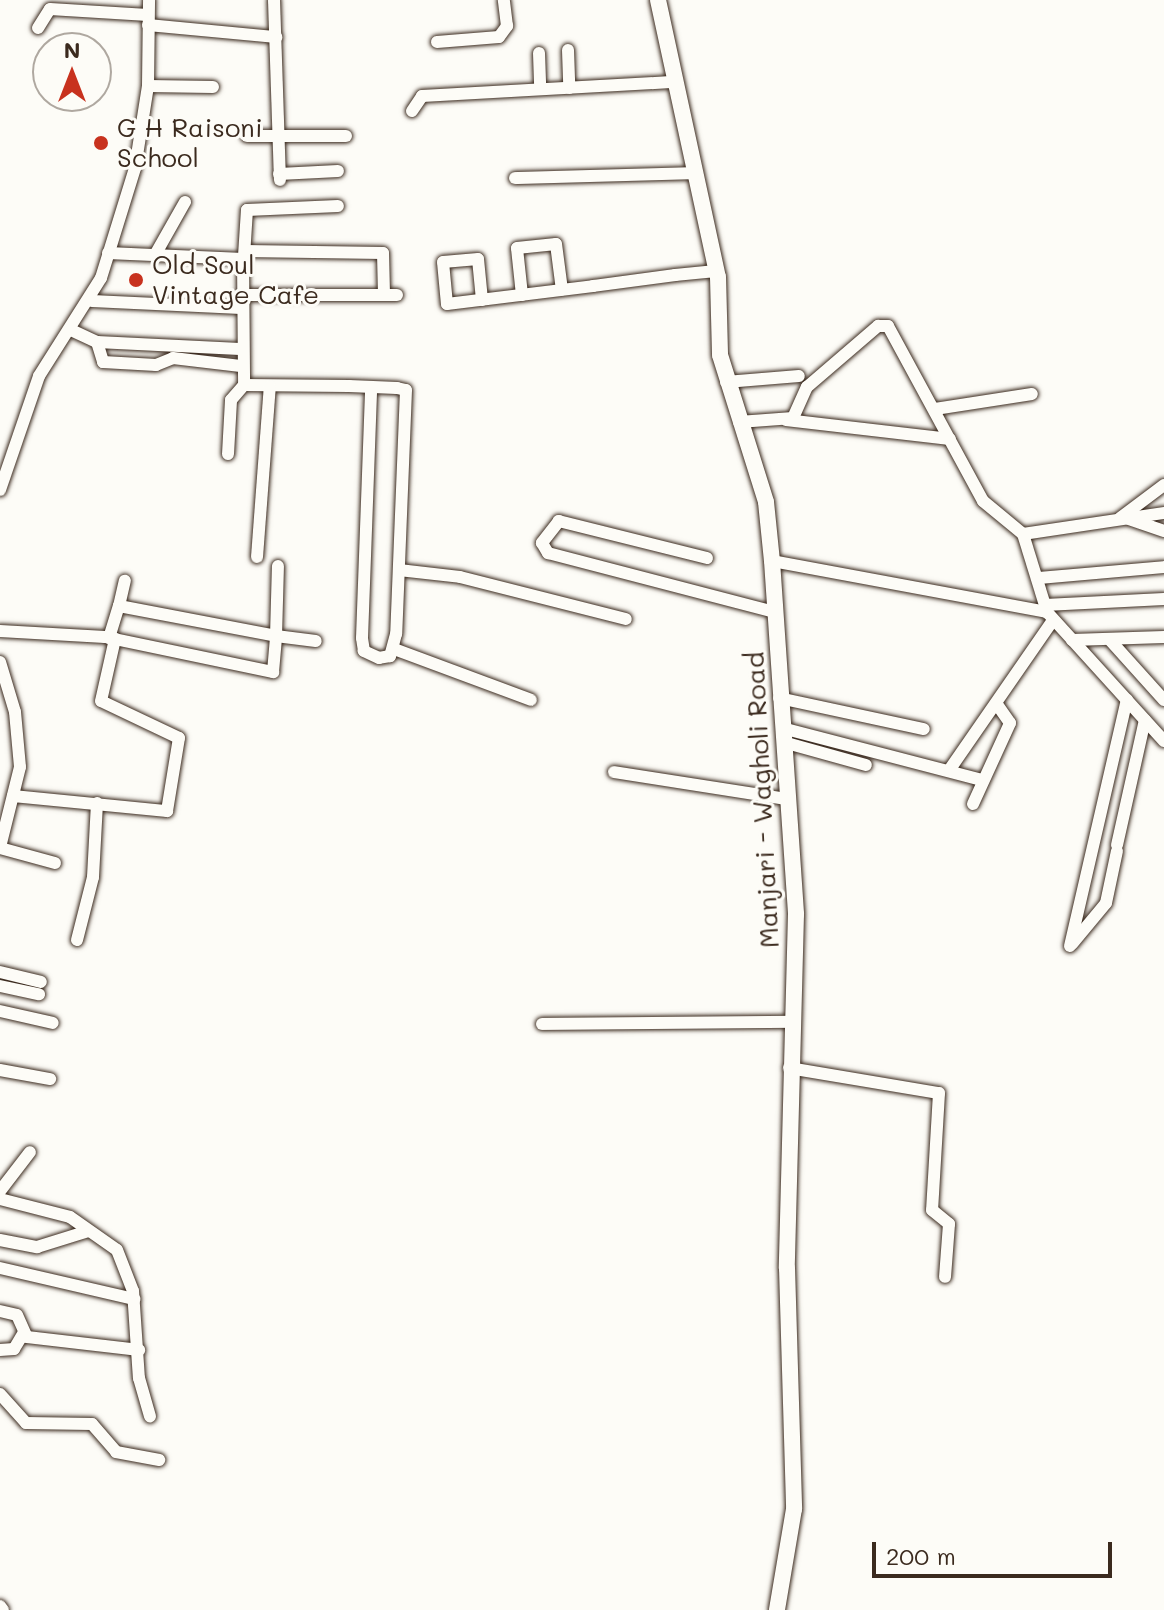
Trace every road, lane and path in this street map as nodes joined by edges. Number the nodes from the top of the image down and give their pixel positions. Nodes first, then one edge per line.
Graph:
1 (149, 0) edge
2 (274, 0) edge
3 (504, 0) edge
4 (658, 0) edge
5 (148, 20) junction
6 (38, 28) dead end
7 (276, 37) junction
8 (437, 42) dead end
9 (568, 50) dead end
10 (539, 53) dead end
11 (671, 82) junction
12 (148, 86) junction
13 (213, 87) dead end
14 (569, 88) junction
15 (540, 89) junction
16 (412, 111) dead end
17 (247, 136) dead end
18 (279, 136) junction
19 (346, 136) dead end
20 (338, 171) dead end
21 (692, 173) junction
22 (515, 178) dead end
23 (185, 202) dead end
24 (338, 206) dead end
25 (108, 253) junction
26 (155, 255) junction
27 (244, 255) junction
28 (716, 271) junction
29 (562, 290) junction
30 (522, 295) junction
31 (482, 300) junction
32 (92, 301) junction
33 (241, 302) junction
34 (71, 330) junction
35 (97, 342) junction
36 (240, 349) junction
37 (241, 366) junction
38 (799, 376) dead end
39 (726, 382) junction
40 (244, 385) junction
41 (270, 386) junction
42 (371, 387) junction
43 (1032, 394) dead end
44 (935, 409) junction
45 (760, 417) junction
46 (739, 422) junction
47 (950, 439) junction
48 (228, 454) dead end
49 (1164, 485) edge
50 (0, 490) edge
51 (1164, 513) edge
52 (1123, 519) junction
53 (1164, 531) edge
54 (1023, 534) junction
55 (257, 557) dead end
56 (707, 558) dead end
57 (772, 561) junction
58 (278, 566) dead end
59 (1164, 567) edge
60 (399, 570) junction
61 (1039, 578) junction
62 (125, 581) dead end
63 (1164, 599) edge
64 (119, 606) junction
65 (775, 612) junction
66 (1048, 612) junction
67 (626, 619) dead end
68 (0, 631) edge
69 (276, 636) junction
70 (112, 639) junction
71 (1109, 639) junction
72 (1072, 640) junction
73 (1161, 640) edge
74 (316, 641) dead end
75 (394, 649) junction
76 (0, 662) edge
77 (779, 698) junction
78 (531, 700) dead end
79 (1127, 700) junction
80 (1164, 700) edge
81 (998, 706) junction
82 (1145, 720) junction
83 (924, 729) dead end
84 (782, 735) junction
85 (1164, 741) edge
86 (866, 765) dead end
87 (950, 769) junction
88 (614, 772) dead end
89 (981, 780) junction
90 (13, 796) junction
91 (787, 799) junction
92 (97, 803) junction
93 (973, 804) dead end
94 (0, 848) edge
95 (55, 863) dead end
96 (77, 940) dead end
97 (0, 972) edge
98 (0, 986) edge
99 (0, 1011) edge
100 (791, 1022) junction
101 (53, 1023) dead end
102 (542, 1024) dead end
103 (789, 1068) junction
104 (0, 1070) edge
105 (50, 1079) dead end
106 (30, 1152) dead end
107 (0, 1191) edge
108 (0, 1199) edge
109 (88, 1231) junction
110 (0, 1240) edge
111 (0, 1268) edge
112 (945, 1277) dead end
113 (134, 1299) junction
114 (0, 1311) edge
115 (23, 1334) junction
116 (0, 1350) edge
117 (139, 1350) junction
118 (0, 1394) edge
119 (150, 1416) dead end
120 (159, 1460) dead end
121 (777, 1610) edge

1 - 5 street
2 - 7 street
3 - 8 street
4 - 11 main road, Manjari - Wagholi Road
5 - 6 street
5 - 7 street
5 - 12 street
7 - 18 street
9 - 14 street
10 - 15 street
11 - 14 street
11 - 21 main road, Manjari - Wagholi Road
12 - 13 street
12 - 25 street
14 - 15 street
15 - 16 street
17 - 18 street
18 - 19 street
18 - 20 street
21 - 22 street
21 - 28 main road, Manjari - Wagholi Road
23 - 26 street
24 - 27 street
25 - 26 street
25 - 32 street
26 - 27 street
27 - 33 street
27 - 33 street
28 - 29 street
28 - 39 main road, Manjari - Wagholi Road
29 - 30 street
29 - 30 street
30 - 31 street
31 - 31 street
32 - 33 street
32 - 34 street
33 - 36 street
34 - 35 street
34 - 50 street
35 - 36 street
35 - 37 street
36 - 37 street
37 - 40 street
38 - 39 street
39 - 46 main road, Manjari - Wagholi Road
40 - 41 street
40 - 48 street
41 - 42 street
41 - 55 street
42 - 60 street
42 - 75 street
43 - 44 street
44 - 45 street
44 - 47 street
45 - 46 street
45 - 47 street
46 - 57 main road, Manjari - Wagholi Road
47 - 54 street
49 - 52 street
51 - 52 street
52 - 53 street
52 - 54 street
54 - 61 street
56 - 65 street
57 - 65 main road, Manjari - Wagholi Road
57 - 66 street
58 - 69 street
59 - 61 street
60 - 67 street
60 - 75 street
61 - 66 street
62 - 64 street
63 - 66 street
64 - 69 street
64 - 70 street
65 - 77 main road, Manjari - Wagholi Road
66 - 72 street
66 - 81 street
68 - 70 street
69 - 70 street
69 - 74 street
70 - 92 street
71 - 72 street
71 - 73 street
71 - 80 street
72 - 79 street
75 - 78 street
76 - 90 street
77 - 83 street
77 - 84 main road, Manjari - Wagholi Road
79 - 82 street
79 - 82 street
81 - 87 street
81 - 89 street
82 - 85 street
84 - 86 street
84 - 87 street
84 - 91 main road, Manjari - Wagholi Road
87 - 89 street
88 - 91 street
89 - 93 street
90 - 92 street
90 - 94 street
91 - 100 main road, Manjari - Wagholi Road
92 - 96 street
94 - 95 street
97 - 98 street
99 - 101 street
100 - 102 street
100 - 103 main road, Manjari - Wagholi Road
103 - 112 street
103 - 121 main road, Manjari - Wagholi Road
104 - 105 street
106 - 107 street
108 - 109 street
109 - 110 street
109 - 113 street
111 - 113 street
113 - 117 street
114 - 115 street
115 - 116 street
115 - 117 street
117 - 119 street
118 - 120 street

